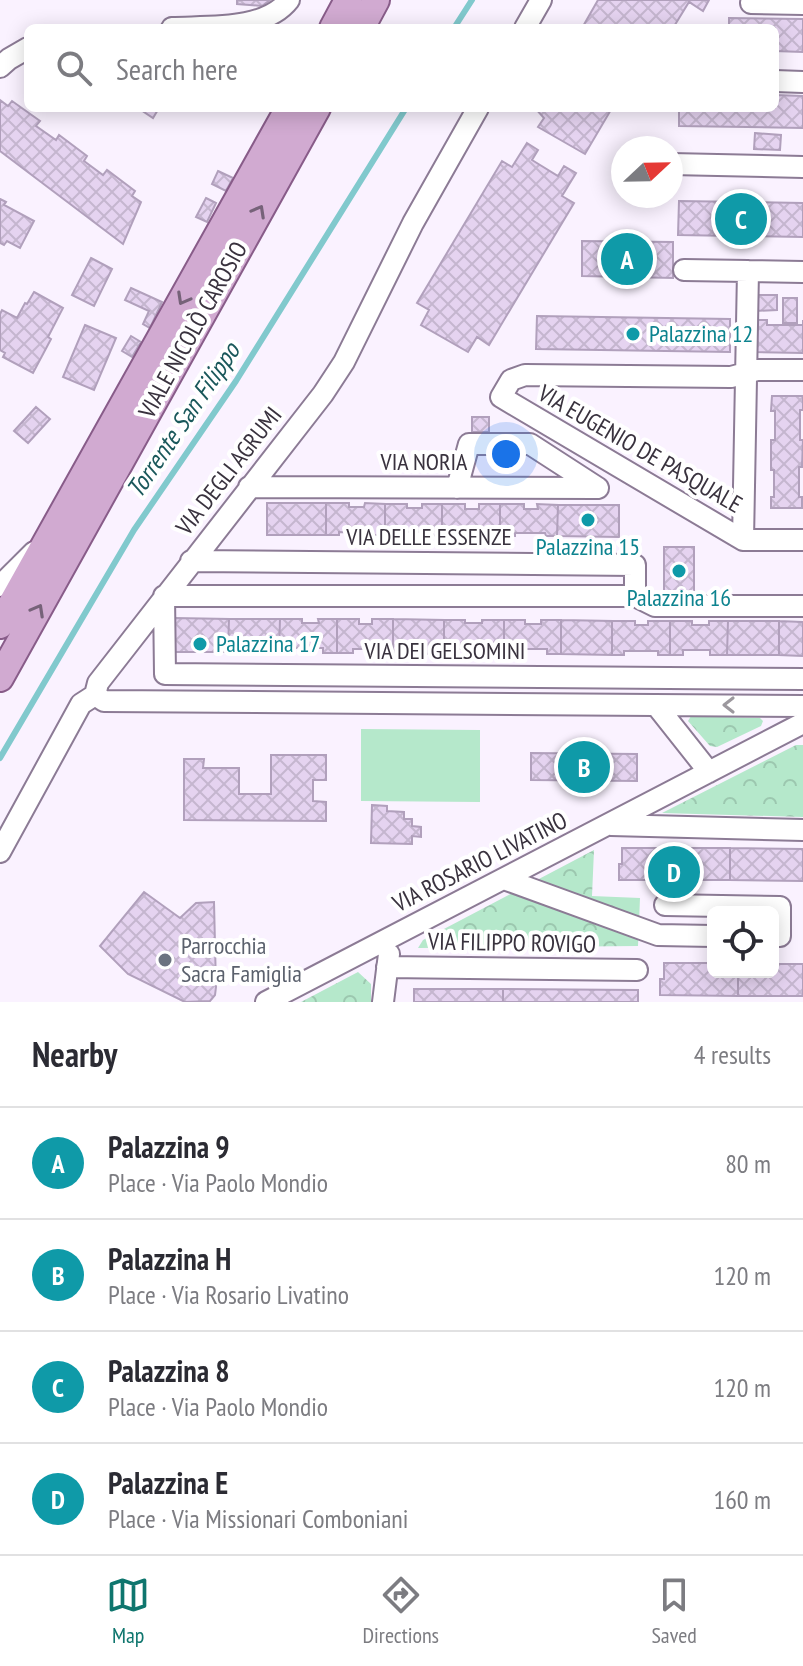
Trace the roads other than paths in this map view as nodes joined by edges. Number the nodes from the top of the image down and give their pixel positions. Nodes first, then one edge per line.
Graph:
1 (289, 0) edge
2 (348, 0) edge
3 (376, 0) edge
4 (541, 0) edge
5 (751, 3) dead end
6 (803, 4) edge
7 (236, 24) edge
8 (335, 24) edge
9 (363, 24) edge
10 (527, 24) edge
11 (24, 50) edge
12 (0, 67) edge
13 (779, 81) edge
14 (803, 82) edge
15 (287, 112) edge
16 (315, 112) edge
17 (476, 112) edge
18 (683, 164) edge
19 (803, 167) edge
20 (684, 270) dead end
21 (748, 271) junction
22 (803, 272) edge
23 (803, 370) edge
24 (746, 373) junction
25 (249, 487) junction
26 (457, 488) junction
27 (53, 532) junction
28 (743, 540) junction
29 (803, 540) edge
30 (191, 561) junction
31 (0, 586) edge
32 (164, 596) junction
33 (635, 596) junction
34 (803, 606) edge
35 (0, 625) edge
36 (350, 676) junction
37 (517, 677) junction
38 (0, 678) edge
39 (687, 679) junction
40 (803, 679) edge
41 (95, 695) junction
42 (351, 703) junction
43 (517, 704) junction
44 (656, 705) junction
45 (687, 705) junction
46 (803, 706) edge
47 (803, 723) edge
48 (709, 772) junction
49 (607, 825) junction
50 (803, 830) edge
51 (0, 852) edge
52 (504, 879) junction
53 (665, 905) dead end
54 (722, 906) edge
55 (779, 907) edge
56 (707, 936) edge
57 (779, 936) edge
58 (391, 937) junction
59 (387, 967) junction
60 (637, 970) dead end
61 (266, 1002) edge
62 (383, 1002) edge

1 - 7 street
2 - 8 main road
3 - 9 main road
4 - 10 street
5 - 6 street
11 - 12 street
13 - 14 street
15 -> 27 main road, VIALE NICOLÒ CAROSIO
38 -> 16 main road, VIALE NICOLÒ CAROSIO
17 - 25 street, VIA DEGLI AGRUMI
18 - 19 street
20 - 21 street
21 - 22 street
21 - 24 street
23 - 24 street
24 - 28 street
24 - 28 street, VIA EUGENIO DE PASQUALE
25 - 26 street, VIA NORIA
25 - 30 street, VIA DEGLI AGRUMI
26 - 26 street, VIA NORIA
27 - 31 street
27 - 35 main road, VIALE NICOLÒ CAROSIO
28 - 29 street, VIA EUGENIO DE PASQUALE
30 - 32 street, VIA DEGLI AGRUMI
30 - 33 street, VIA DELLE ESSENZE
32 - 33 street
32 - 36 street, VIA DEI GELSOMINI
32 - 41 street, VIA DEGLI AGRUMI
33 - 34 street
36 - 37 street, VIA DEI GELSOMINI
36 - 42 street
37 - 39 street, VIA DEI GELSOMINI
37 - 43 street
39 - 40 street, VIA DEI GELSOMINI
39 - 45 street
41 - 42 street
41 - 51 street, VIA DEGLI AGRUMI
42 - 43 street
43 - 44 street
44 - 45 street
44 - 48 street
46 -> 45 street
47 - 48 street, VIA ROSARIO LIVATINO
48 - 49 street, VIA ROSARIO LIVATINO
49 - 50 street
49 - 52 street, VIA ROSARIO LIVATINO
52 - 56 street
52 - 58 street, VIA ROSARIO LIVATINO
53 - 54 street
55 - 57 street
58 - 59 street
58 - 61 street, VIA ROSARIO LIVATINO
59 - 60 street, VIA FILIPPO ROVIGO
59 - 62 street

